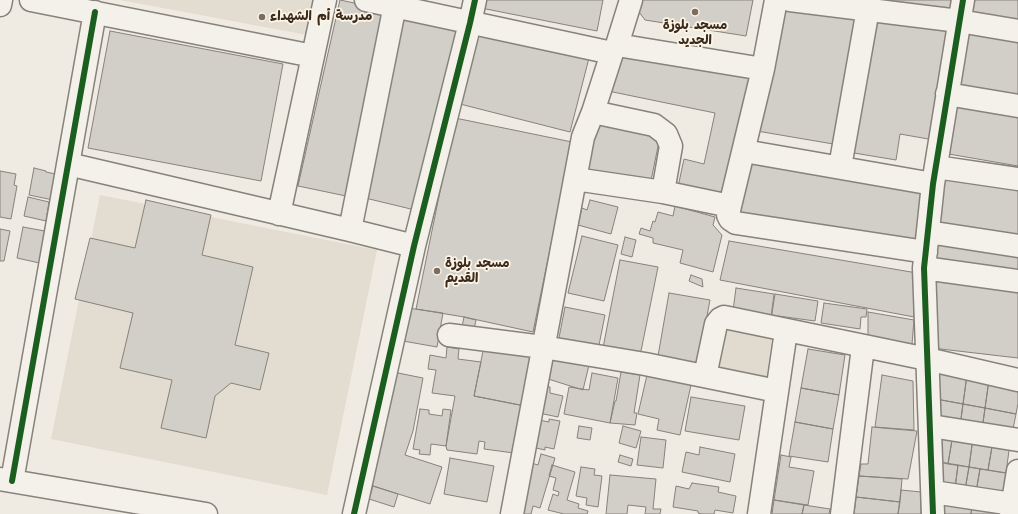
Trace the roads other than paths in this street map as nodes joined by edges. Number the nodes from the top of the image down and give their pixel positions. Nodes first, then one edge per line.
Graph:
1 (1, 0) edge
2 (31, 0) edge
3 (325, 0) edge
4 (366, 0) edge
5 (475, 0) edge
6 (631, 0) edge
7 (776, 0) edge
8 (790, 0) edge
9 (963, 0) edge
10 (395, 3) edge
11 (0, 5) edge
12 (868, 10) junction
13 (95, 12) junction
14 (959, 22) junction
15 (470, 23) junction
16 (1018, 31) edge
17 (615, 49) junction
18 (313, 56) junction
19 (763, 69) junction
20 (947, 94) junction
21 (1018, 106) edge
22 (593, 112) junction
23 (744, 151) junction
24 (68, 164) junction
25 (840, 167) junction
26 (934, 175) junction
27 (575, 179) junction
28 (1018, 179) edge
29 (663, 192) junction
30 (730, 206) junction
31 (279, 214) junction
32 (350, 230) junction
33 (414, 246) junction
34 (1018, 246) edge
35 (926, 251) junction
36 (1018, 281) edge
37 (786, 331) junction
38 (449, 335) dead end
39 (544, 347) junction
40 (863, 347) junction
41 (928, 359) junction
42 (705, 376) junction
43 (1018, 380) edge
44 (777, 391) junction
45 (931, 426) junction
46 (1018, 440) edge
47 (1018, 471) edge
48 (6, 480) edge
49 (933, 492) junction
50 (1011, 509) edge
51 (206, 514) edge
52 (354, 514) edge
53 (512, 514) edge
54 (759, 514) edge
55 (842, 514) edge
56 (933, 514) edge

1 - 11 street
2 - 13 street
3 - 18 street
4 - 10 street
5 - 15 street
6 - 17 street
7 - 19 street
8 - 12 street
9 - 14 street
10 - 15 street
10 - 32 street
12 - 14 street
12 - 25 street
13 - 18 street
13 - 24 street
14 - 16 street
14 - 20 street
15 - 17 street
15 - 33 street
17 - 19 street
17 - 22 street
18 - 31 street
19 - 23 street
20 - 21 street
20 - 26 street
22 - 27 street
22 - 29 street
23 - 25 street
23 - 30 street
24 - 31 street
24 - 48 street
25 - 26 street
26 - 28 street
26 - 35 street
27 - 29 street
27 - 39 street
29 - 30 street
30 - 35 street
31 - 32 street
32 - 33 street
33 - 52 street
34 - 35 street
35 - 36 street
35 - 41 street
37 - 40 street
37 - 42 street
37 - 44 street
38 - 39 street
39 - 42 street
39 - 53 street
40 - 41 street
40 - 55 street
41 - 43 street
41 - 45 street
42 - 44 street
44 - 54 street
45 - 46 street
45 - 49 street
47 - 50 street
48 - 51 street
49 - 50 street
49 - 56 street

